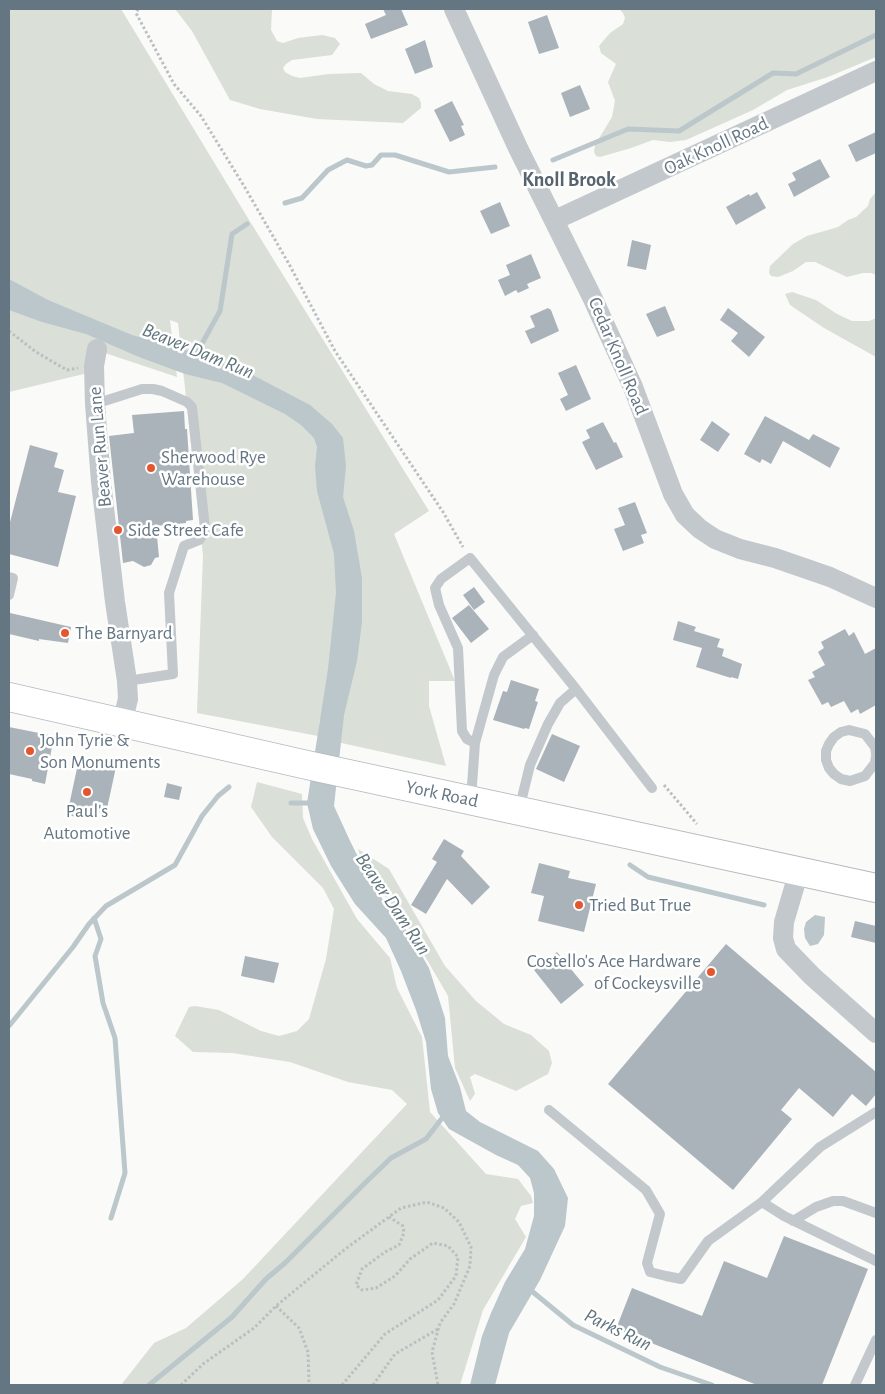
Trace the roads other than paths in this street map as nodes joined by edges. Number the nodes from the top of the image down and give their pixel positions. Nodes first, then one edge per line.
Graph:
1 (454, 9) edge
2 (876, 71) edge
3 (556, 220) junction
4 (95, 358) road end
5 (95, 404) junction
6 (9, 577) edge
7 (9, 595) edge
8 (876, 598) edge
9 (533, 635) junction
10 (127, 681) junction
11 (576, 689) junction
12 (9, 697) edge
13 (122, 723) junction
14 (475, 743) junction
15 (876, 751) edge
16 (652, 788) dead end
17 (470, 800) junction
18 (519, 810) junction
19 (799, 871) junction
20 (876, 888) edge
21 (876, 1033) edge
22 (548, 1110) dead end
23 (876, 1112) edge
24 (762, 1202) junction
25 (876, 1213) edge
26 (793, 1221) junction
27 (876, 1261) edge
28 (876, 1340) edge
29 (855, 1385) edge

1 - 3 street, Cedar Knoll Road
2 - 3 street, Oak Knoll Road
3 - 8 street, Cedar Knoll Road
4 - 5 street, Beaver Run Lane
5 - 10 street, Beaver Run Lane
5 - 10 lane
6 - 7 lane
9 - 11 lane
9 - 14 lane
9 - 14 lane
10 - 13 street, Beaver Run Lane
11 - 16 lane
11 - 18 lane
12 - 13 main road, York Road
13 - 17 main road, York Road
14 - 17 lane
15 - 15 lane
17 - 18 main road, York Road
18 - 19 main road, York Road
19 - 20 main road, York Road
19 - 21 street
22 - 24 lane
23 - 24 lane
24 - 26 lane
25 - 26 lane
26 - 27 lane
28 - 29 lane

